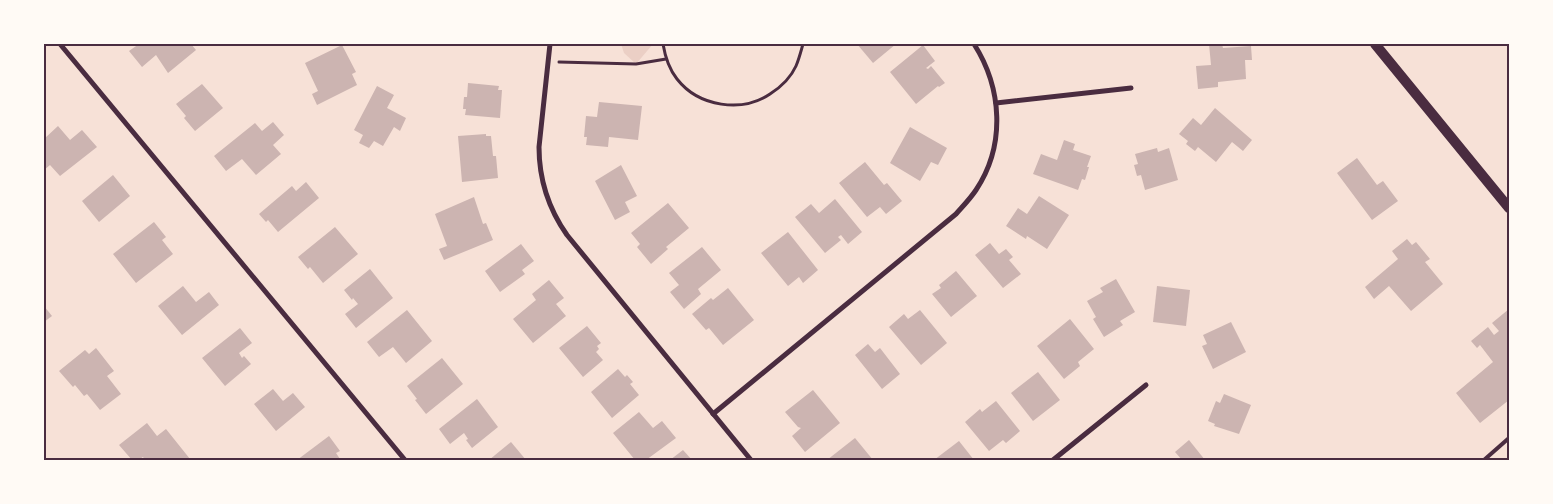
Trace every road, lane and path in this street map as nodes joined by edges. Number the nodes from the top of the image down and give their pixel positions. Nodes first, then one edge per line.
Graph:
1 (60, 44) edge
2 (550, 44) edge
3 (663, 44) edge
4 (803, 44) edge
5 (974, 44) edge
6 (1375, 44) edge
7 (666, 59) junction
8 (548, 61) junction
9 (1131, 88) dead end
10 (996, 103) junction
11 (1509, 208) edge
12 (1146, 385) dead end
13 (713, 414) junction
14 (1509, 438) edge
15 (405, 460) edge
16 (750, 460) edge
17 (1053, 460) edge
18 (1484, 460) edge

1 - 15 street
2 - 8 street
3 - 7 path
4 - 7 path
5 - 10 street
6 - 11 main road
7 - 8 path
8 - 13 street
9 - 10 street
10 - 13 street
12 - 17 street
13 - 16 street
14 - 18 lane

